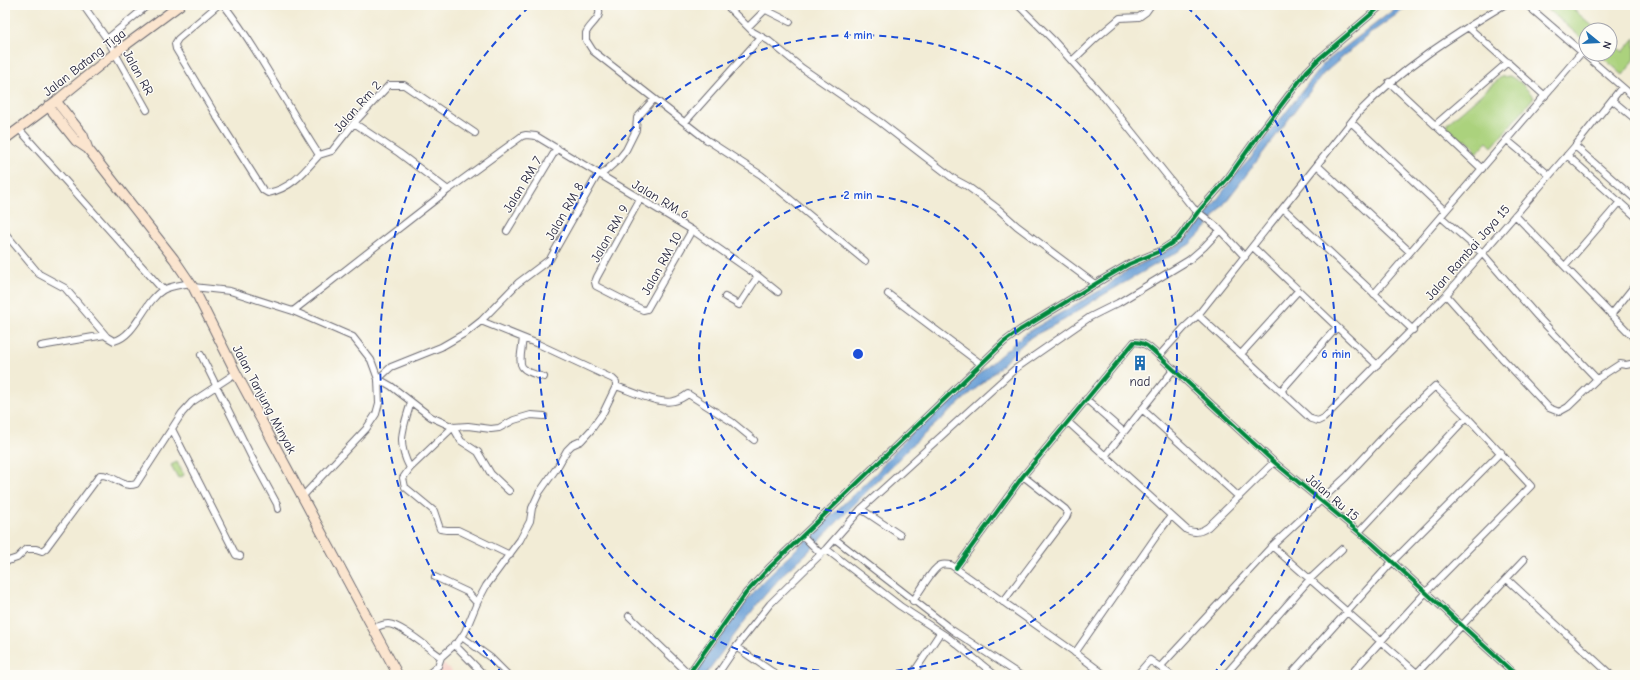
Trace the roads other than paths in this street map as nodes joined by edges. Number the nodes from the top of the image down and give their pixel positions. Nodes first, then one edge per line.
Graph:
1 (83, 5) edge
2 (148, 5) edge
3 (180, 5) edge
4 (218, 5) edge
5 (224, 5) edge
6 (597, 5) edge
7 (726, 5) edge
8 (1018, 5) edge
9 (1151, 5) edge
10 (1382, 5) edge
11 (1504, 5) edge
12 (1527, 5) edge
13 (764, 7) edge
14 (790, 22) dead end
15 (748, 27) junction
16 (1468, 27) junction
17 (761, 37) junction
18 (107, 39) junction
19 (1578, 49) edge
20 (115, 53) junction
21 (1578, 57) edge
22 (1072, 61) junction
23 (1508, 62) junction
24 (1593, 62) edge
25 (1389, 82) junction
26 (1622, 87) junction
27 (1545, 96) junction
28 (1635, 98) edge
29 (654, 99) junction
30 (1612, 100) junction
31 (52, 104) junction
32 (147, 110) dead end
33 (1635, 119) edge
34 (684, 122) junction
35 (1351, 122) junction
36 (354, 123) junction
37 (1435, 125) junction
38 (19, 129) junction
39 (475, 133) dead end
40 (5, 139) edge
41 (1507, 140) junction
42 (1575, 146) junction
43 (557, 148) junction
44 (319, 155) junction
45 (1567, 155) junction
46 (1318, 166) junction
47 (1482, 169) junction
48 (600, 174) junction
49 (1549, 175) junction
50 (448, 190) junction
51 (640, 199) junction
52 (1635, 199) edge
53 (1620, 202) junction
54 (1284, 209) junction
55 (1445, 211) junction
56 (1201, 214) junction
57 (1515, 215) junction
58 (1635, 216) edge
59 (1441, 217) junction
60 (1219, 228) junction
61 (692, 230) junction
62 (507, 231) dead end
63 (5, 233) edge
64 (1253, 248) junction
65 (1410, 252) junction
66 (1482, 253) junction
67 (1245, 257) junction
68 (865, 261) dead end
69 (1565, 266) junction
70 (758, 276) junction
71 (192, 285) junction
72 (1096, 285) junction
73 (1635, 285) edge
74 (163, 290) junction
75 (1298, 291) junction
76 (778, 292) dead end
77 (888, 294) dead end
78 (1374, 294) junction
79 (1446, 295) junction
80 (725, 297) dead end
81 (649, 308) joint
82 (293, 311) junction
83 (1610, 314) junction
84 (1198, 315) junction
85 (481, 321) junction
86 (1337, 327) junction
87 (1413, 330) junction
88 (105, 335) junction
89 (523, 338) junction
90 (1635, 339) edge
91 (41, 346) dead end
92 (1241, 354) junction
93 (201, 355) dead end
94 (1160, 356) junction
95 (1635, 363) edge
96 (981, 364) junction
97 (1377, 365) junction
98 (1174, 369) junction
99 (236, 373) junction
100 (544, 377) dead end
101 (1597, 379) junction
102 (378, 380) junction
103 (217, 386) junction
104 (616, 386) junction
105 (1281, 391) junction
106 (1086, 399) junction
107 (411, 402) junction
108 (1142, 409) junction
109 (544, 416) dead end
110 (1467, 417) junction
111 (1068, 422) junction
112 (453, 427) junction
113 (172, 429) junction
114 (1124, 432) junction
115 (754, 440) dead end
116 (1501, 452) junction
117 (1105, 456) junction
118 (1274, 462) junction
119 (410, 468) junction
120 (1023, 476) junction
121 (509, 491) dead end
122 (302, 497) junction
123 (1239, 497) junction
124 (1321, 500) junction
125 (861, 508) junction
126 (278, 509) dead end
127 (1172, 516) junction
128 (1359, 532) junction
129 (900, 535) dead end
130 (804, 538) junction
131 (835, 539) junction
132 (1272, 546) junction
133 (1342, 549) dead end
134 (822, 552) junction
135 (510, 555) junction
136 (240, 556) dead end
137 (1524, 560) dead end
138 (5, 562) edge
139 (1392, 562) junction
140 (956, 568) junction
141 (435, 577) dead end
142 (1507, 578) junction
143 (1310, 579) junction
144 (1426, 592) junction
145 (913, 601) junction
146 (1003, 602) junction
147 (477, 603) junction
148 (1347, 612) junction
149 (629, 616) dead end
150 (1462, 625) junction
151 (373, 628) junction
152 (940, 633) junction
153 (462, 637) junction
154 (969, 641) junction
155 (1381, 642) junction
156 (454, 644) junction
157 (736, 647) junction
158 (964, 650) junction
159 (1075, 652) junction
160 (441, 657) junction
161 (1160, 666) junction
162 (774, 673) dead end
163 (1417, 674) edge
164 (398, 675) edge
165 (427, 675) edge
166 (484, 675) edge
167 (508, 675) edge
168 (689, 675) edge
169 (717, 675) edge
170 (912, 675) edge
171 (995, 675) edge
172 (1020, 675) edge
173 (1105, 675) edge
174 (1137, 675) edge
175 (1171, 675) edge
176 (1225, 675) edge
177 (1290, 675) edge
178 (1350, 675) edge
179 (1516, 675) edge
180 (1612, 675) edge

1 - 18 street, Jalan RR
2 - 18 street
3 - 20 main road, Jalan Batang Tiga
4 - 44 street
5 - 44 street
6 - 29 street
7 - 15 street
8 - 22 street
9 - 22 street
10 - 56 street
11 - 16 street
12 - 19 street
13 - 14 street
13 - 15 street
15 - 17 street
16 - 23 street
16 - 25 street
17 - 34 street
17 - 72 street
18 - 20 street, Jalan RR
20 - 31 main road, Jalan Batang Tiga
20 - 32 street, Jalan RR
21 - 27 street
22 - 56 street
23 - 27 street
23 - 37 street
24 - 26 street
25 - 35 street
25 - 37 street
26 - 28 street
26 - 30 street, Jalan Rambai Jaya 15
27 - 41 street
29 - 34 street
29 - 48 street, Jalan RM 8
30 - 33 street
30 - 42 street, Jalan Rambai Jaya 15
31 - 38 main road, Jalan Batang Tiga
31 - 71 main road, Jalan Tanjung Minyak
34 - 68 street
35 - 46 street
35 - 55 street
36 - 39 street, Jalan Rm 2
36 - 44 street, Jalan Rm 2
36 - 50 street
37 - 47 street
38 - 40 main road, Jalan Batang Tiga
38 - 74 street
41 - 47 street
41 - 49 street
42 - 45 street, Jalan Rambai Jaya 15
42 - 52 street
43 - 48 street, Jalan RM 6
43 - 50 street, Jalan RM 6
43 - 62 street, Jalan RM 7
45 - 49 street, Jalan Rambai Jaya 15
45 - 53 street
46 - 54 street
46 - 65 street
47 - 55 street
48 - 51 street, Jalan RM 6
48 - 85 street, Jalan RM 8
49 - 57 street, Jalan Rambai Jaya 15
50 - 82 street
51 - 61 street, Jalan RM 6
51 - 81 street, Jalan RM 9
53 - 58 street
53 - 69 street
54 - 64 street
54 - 78 street
55 - 59 street
56 - 60 street
56 - 72 street
57 - 66 street, Jalan Rambai Jaya 15
57 - 69 street
59 - 65 street
59 - 66 street
60 - 67 street
60 - 125 street
61 - 70 street, Jalan RM 6
61 - 81 street, Jalan RM 10
63 - 88 street
64 - 67 street
64 - 75 street
65 - 78 street
66 - 79 street, Jalan Rambai Jaya 15
66 - 101 street
67 - 84 street
69 - 83 street
70 - 76 street, Jalan RM 6
70 - 80 street
71 - 74 street
71 - 82 street
71 - 99 main road, Jalan Tanjung Minyak
72 - 96 street
73 - 83 street
74 - 88 street
75 - 86 street
75 - 92 street
77 - 96 street
78 - 87 street
79 - 87 street, Jalan Rambai Jaya 15
79 - 101 street
82 - 102 street
83 - 90 street
84 - 92 street
84 - 94 street
85 - 89 street
85 - 102 street
86 - 97 street
86 - 105 street
87 - 97 street, Jalan Rambai Jaya 15
88 - 91 street
89 - 100 street
89 - 104 street
92 - 105 street
93 - 103 street
94 - 98 street, Jalan Ru 15
94 - 106 street, Jalan Ru 15
95 - 101 street
96 - 130 street
97 - 105 street, Jalan Rambai Jaya 15
98 - 108 street
98 - 118 street, Jalan Ru 15
99 - 103 street
99 - 122 main road, Jalan Tanjung Minyak
102 - 107 street
102 - 122 street
103 - 113 street
103 - 126 street
104 - 115 street
104 - 135 street
106 - 111 street
106 - 114 street
107 - 112 street
107 - 119 street
108 - 114 street
108 - 123 street
109 - 112 street
110 - 116 street
110 - 124 street
110 - 128 street
111 - 117 street
111 - 120 street
112 - 119 street
112 - 121 street
113 - 136 street
113 - 138 street
114 - 117 street
116 - 139 street
116 - 144 street
117 - 127 street
118 - 123 street
118 - 124 street, Jalan Ru 15
119 - 135 street
120 - 140 street
120 - 146 street
122 - 151 main road, Jalan Tanjung Minyak
123 - 127 street
124 - 128 street, Jalan Ru 15
124 - 132 street
125 - 129 street
125 - 131 street
127 - 159 street
128 - 139 street, Jalan Ru 15
130 - 134 street
130 - 168 street
131 - 134 street
131 - 145 street
132 - 143 street
132 - 161 street
133 - 143 street
134 - 152 street
134 - 157 street
135 - 147 street
137 - 142 street
139 - 144 street, Jalan Ru 15
139 - 148 street
140 - 145 street
140 - 146 street
141 - 147 street
142 - 150 street
142 - 180 street
143 - 148 street
143 - 176 street
144 - 150 street, Jalan Ru 15
144 - 155 street
145 - 154 street
146 - 159 street
147 - 153 street
148 - 155 street
148 - 177 street
149 - 168 street
150 - 163 street
150 - 179 street, Jalan Ru 15
151 - 160 street
151 - 164 main road, Jalan Tanjung Minyak
152 - 158 street
152 - 170 street
153 - 156 street
153 - 167 street
154 - 158 street
154 - 172 street
155 - 163 street
155 - 178 street
156 - 160 street
156 - 166 street
157 - 162 street
157 - 169 street
158 - 171 street
159 - 173 street
160 - 165 street
161 - 174 street
161 - 175 street

